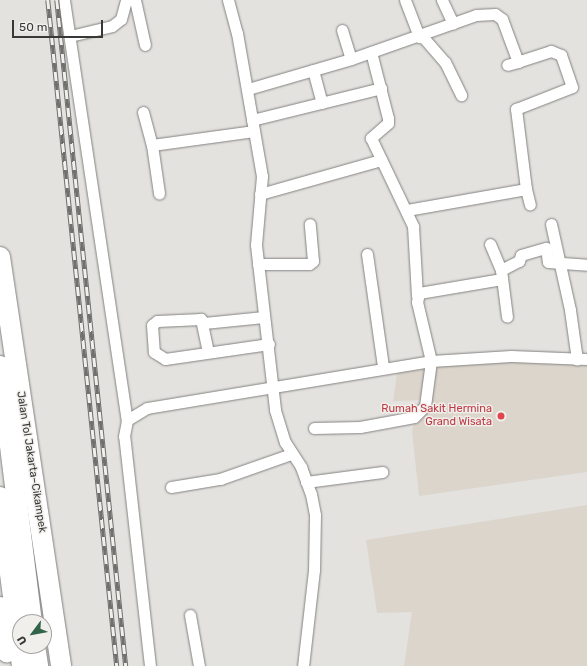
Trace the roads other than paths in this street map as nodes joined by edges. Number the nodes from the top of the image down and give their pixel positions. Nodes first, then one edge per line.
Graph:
1 (64, 0) edge
2 (126, 0) edge
3 (135, 0) edge
4 (228, 0) edge
5 (405, 0) edge
6 (442, 0) edge
7 (453, 24) junction
8 (342, 30) dead end
9 (70, 36) junction
10 (420, 37) junction
11 (145, 45) dead end
12 (371, 52) junction
13 (351, 59) junction
14 (313, 70) junction
15 (248, 88) junction
16 (382, 88) junction
17 (461, 95) dead end
18 (322, 103) junction
19 (143, 112) dead end
20 (253, 125) junction
21 (152, 145) junction
22 (381, 160) junction
23 (526, 189) junction
24 (159, 193) dead end
25 (260, 194) junction
26 (530, 205) dead end
27 (407, 210) junction
28 (310, 224) dead end
29 (551, 224) dead end
30 (490, 244) dead end
31 (367, 254) dead end
32 (0, 257) edge
33 (560, 262) junction
34 (586, 262) edge
35 (258, 264) junction
36 (502, 275) junction
37 (417, 296) junction
38 (264, 317) junction
39 (507, 317) dead end
40 (204, 324) junction
41 (269, 344) junction
42 (208, 352) junction
43 (582, 359) edge
44 (431, 361) junction
45 (0, 366) edge
46 (383, 367) junction
47 (272, 388) junction
48 (127, 420) junction
49 (314, 428) dead end
50 (291, 454) junction
51 (382, 472) dead end
52 (306, 482) junction
53 (171, 486) dead end
54 (0, 497) edge
55 (0, 607) edge
56 (31, 614) edge
57 (190, 614) dead end
58 (0, 624) edge
59 (36, 654) edge
60 (13, 664) edge
61 (38, 666) edge
62 (61, 666) edge
63 (150, 666) edge
64 (199, 666) edge
65 (303, 666) edge

1 - 9 street
2 - 9 street
3 - 11 street
4 - 15 street
5 - 10 street
6 - 7 street
7 - 10 street
7 - 23 street
8 - 13 street
9 - 48 street
10 - 12 street
10 - 17 street
12 - 13 street
12 - 16 street
13 - 14 street
14 - 15 street
14 - 18 street
15 - 20 street
16 - 18 street
16 - 22 street
18 - 20 street
19 - 21 street
20 - 21 street
20 - 25 street
21 - 24 street
22 - 25 street
22 - 27 street
23 - 26 street
23 - 27 street
25 - 35 street
27 - 37 street
28 - 35 street
29 - 33 street
30 - 36 street
31 - 46 street
32 - 62 highway, Jalan Tol Jakarta–Cikampek
33 - 34 street
33 - 36 street
33 - 43 street
35 - 38 street
36 - 37 street
36 - 39 street
37 - 44 street
38 - 40 street
38 - 41 street
40 - 42 street
40 - 42 street
41 - 42 street
41 - 47 street
43 - 44 street
44 - 46 street
44 - 49 street
45 - 56 highway
46 - 47 street
47 - 48 street
47 - 50 street
48 - 63 street
50 - 52 street
50 - 53 street
51 - 52 street
52 - 65 street
54 - 60 highway
55 - 60 highway
57 - 64 street
58 - 60 highway
59 - 61 highway

